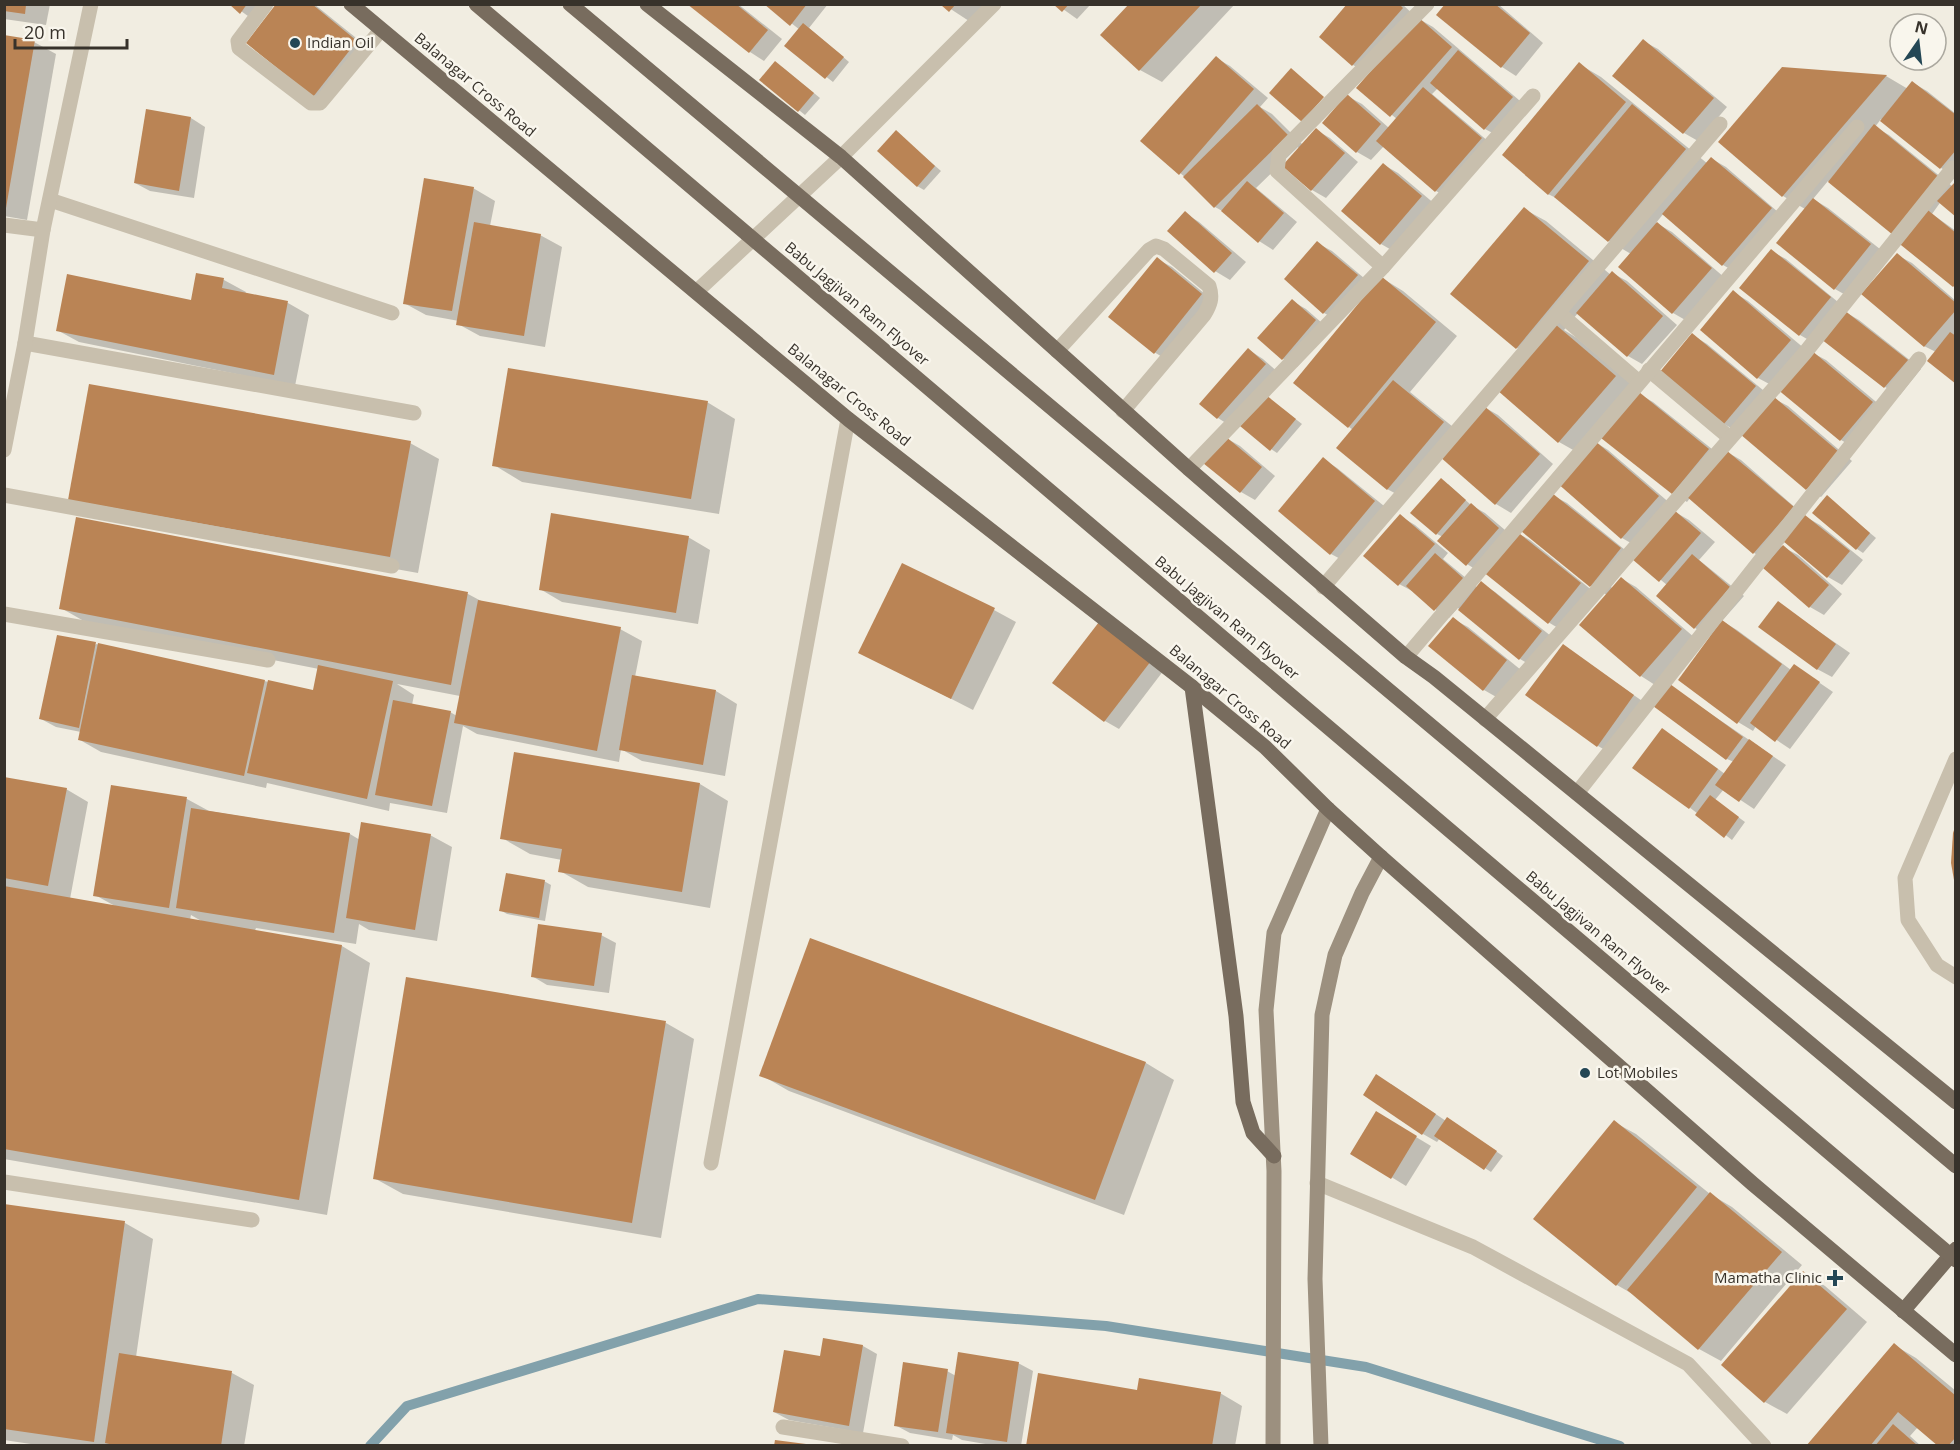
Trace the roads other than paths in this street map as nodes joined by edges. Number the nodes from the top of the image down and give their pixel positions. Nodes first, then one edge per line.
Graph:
1 (91, 4) edge
2 (253, 4) edge
3 (266, 4) edge
4 (351, 4) edge
5 (476, 4) edge
6 (570, 4) edge
7 (994, 4) edge
8 (1426, 4) edge
9 (653, 6) edge
10 (237, 20) dead end
11 (381, 30) junction
12 (1533, 96) dead end
13 (1720, 124) dead end
14 (1857, 127) dead end
15 (842, 157) junction
16 (1953, 168) dead end
17 (50, 200) junction
18 (4, 225) edge
19 (43, 230) junction
20 (1383, 267) junction
21 (696, 292) junction
22 (392, 313) dead end
23 (1559, 313) junction
24 (25, 343) junction
25 (1057, 351) junction
26 (1919, 359) dead end
27 (1649, 369) junction
28 (1639, 382) junction
29 (1123, 411) junction
30 (414, 413) dead end
31 (848, 418) junction
32 (1730, 438) junction
33 (4, 450) edge
34 (1189, 470) junction
35 (4, 495) edge
36 (392, 566) dead end
37 (1323, 587) junction
38 (4, 614) edge
39 (1406, 657) junction
40 (268, 660) dead end
41 (1192, 687) junction
42 (1485, 719) junction
43 (1956, 759) edge
44 (1577, 793) junction
45 (1328, 809) junction
46 (1381, 856) junction
47 (1956, 977) edge
48 (1956, 1102) edge
49 (711, 1163) dead end
50 (1274, 1164) junction
51 (1956, 1166) edge
52 (4, 1182) edge
53 (1317, 1183) junction
54 (252, 1220) dead end
55 (1956, 1249) edge
56 (1956, 1260) edge
57 (1903, 1311) junction
58 (1956, 1355) edge
59 (783, 1426) dead end
60 (1321, 1442) edge
61 (902, 1446) edge
62 (1273, 1446) edge
63 (1764, 1446) edge

1 - 17 street
2 - 10 street
3 - 11 street
4 - 11 main road, Balanagar Cross Road
5 - 56 main road, Babu Jagjivan Ram Flyover, bridge
6 - 51 main road, bridge
7 - 15 street
8 - 20 street
9 - 15 main road
11 - 21 main road, Balanagar Cross Road
12 - 20 street
13 - 23 street
14 - 27 street
15 - 21 street
15 - 25 main road
16 - 32 street
17 - 19 street
17 - 22 street
18 - 19 street
19 - 24 street
20 - 34 street
21 - 31 main road, Balanagar Cross Road
23 - 28 street
23 - 37 street
24 - 30 street
24 - 33 street
25 - 29 main road
25 - 29 street
26 - 44 street
27 - 28 street
27 - 32 street
28 - 39 street
29 - 34 main road
31 - 41 main road, Balanagar Cross Road
31 - 49 street
32 - 42 street
34 - 37 main road
35 - 36 street
37 - 39 main road
38 - 40 street
39 - 42 main road
41 - 45 main road, Balanagar Cross Road
41 - 50 main road
42 - 44 main road
43 - 47 street
44 - 48 main road
45 - 46 main road, Balanagar Cross Road
45 - 50 main road
46 - 53 main road
46 - 57 main road, Balanagar Cross Road
50 - 62 main road
52 - 54 street
53 - 60 main road
53 - 63 street
55 - 57 main road
57 - 58 main road, Balanagar Cross Road
59 - 61 street

